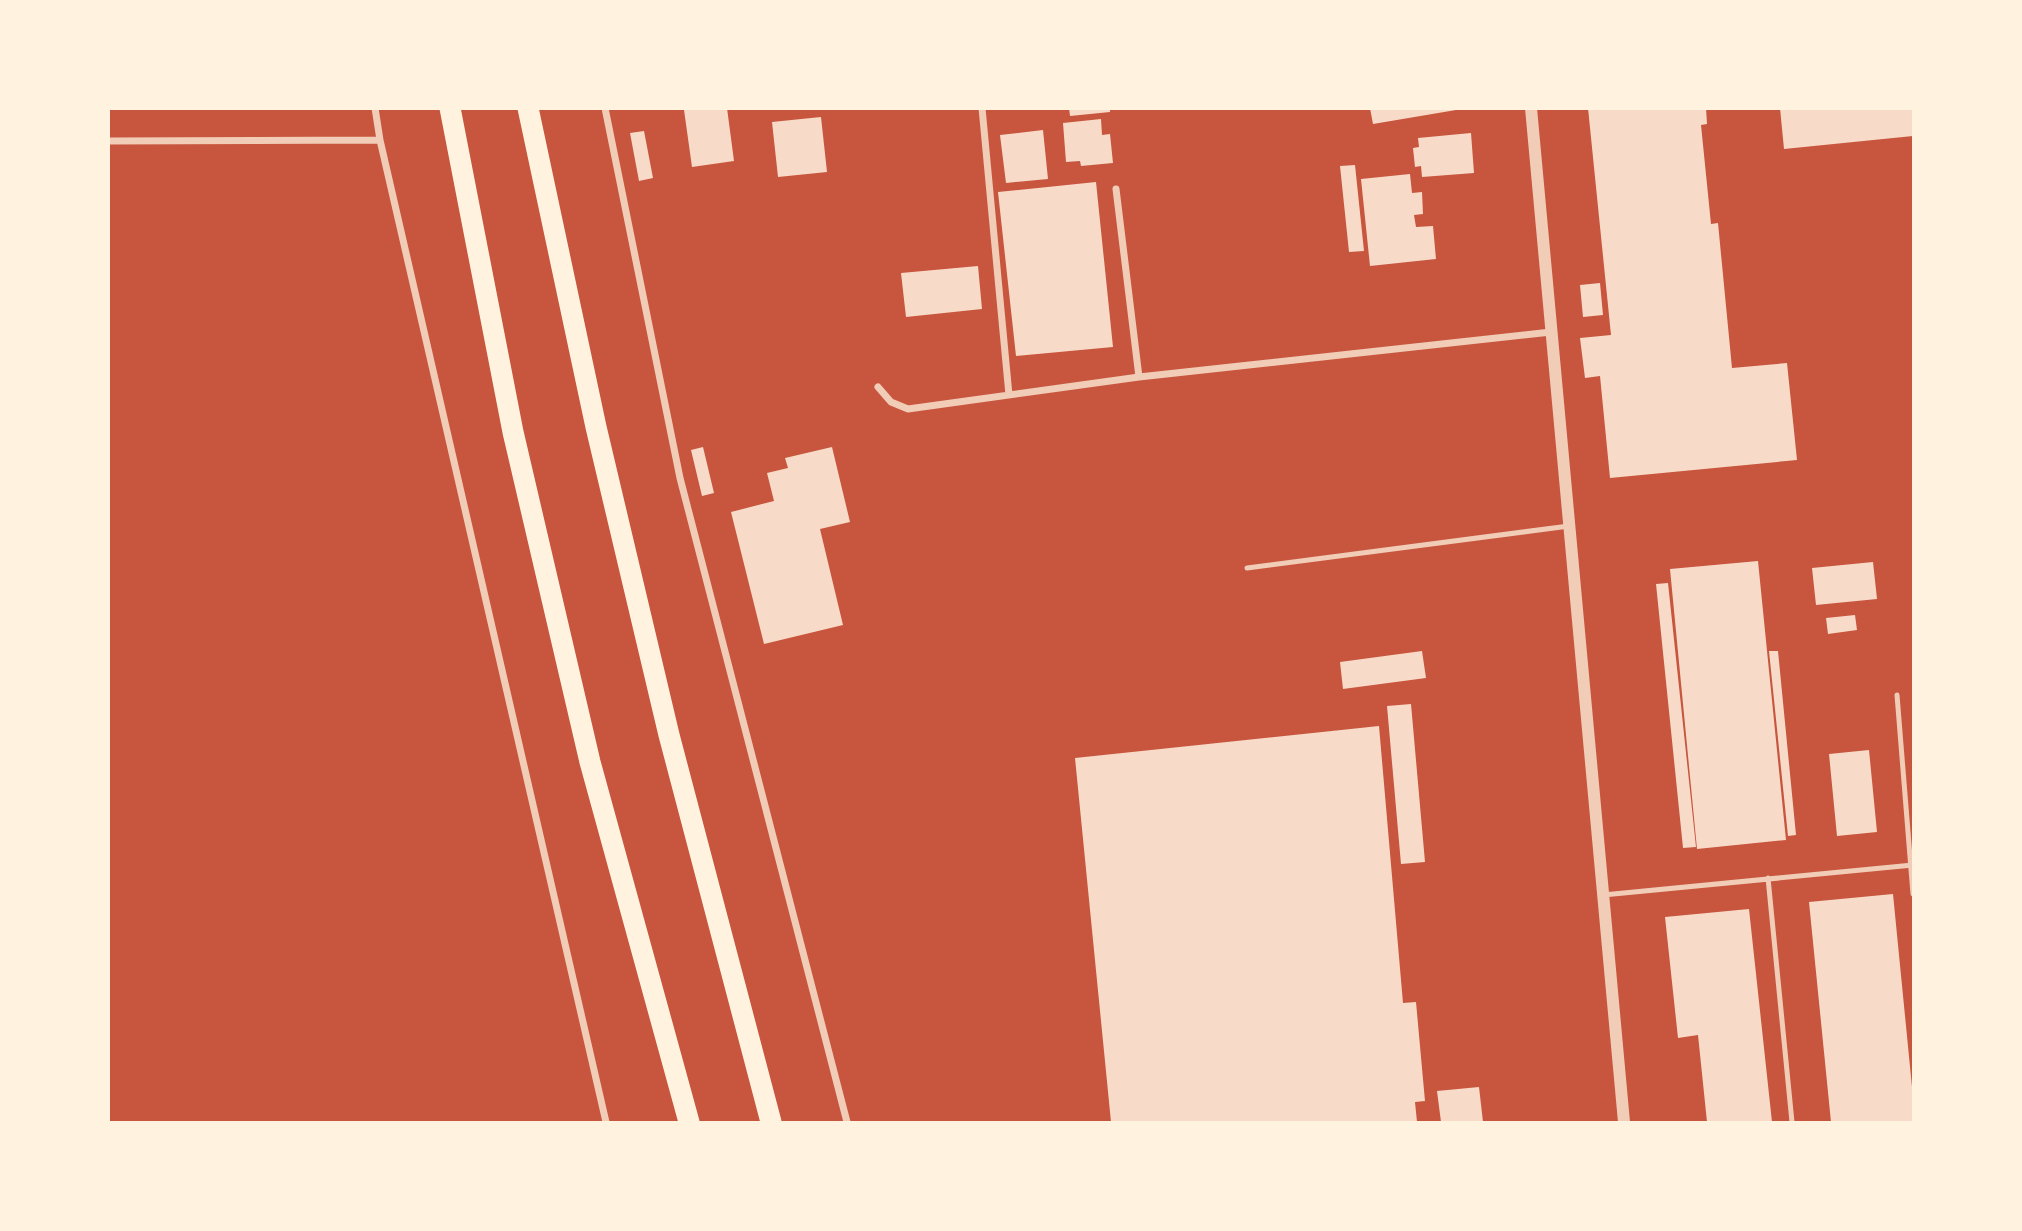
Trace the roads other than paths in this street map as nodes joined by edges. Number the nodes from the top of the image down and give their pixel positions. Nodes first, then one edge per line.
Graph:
1 (375, 108) edge
2 (450, 108) edge
3 (528, 108) edge
4 (605, 108) edge
5 (982, 108) edge
6 (1531, 108) edge
7 (380, 140) junction
8 (108, 141) edge
9 (1116, 189) dead end
10 (1551, 331) junction
11 (1139, 377) junction
12 (878, 387) dead end
13 (1009, 395) junction
14 (1569, 526) junction
15 (1247, 568) dead end
16 (1897, 695) dead end
17 (1912, 864) edge
18 (1768, 878) junction
19 (1913, 894) edge
20 (1603, 895) junction
21 (606, 1122) edge
22 (689, 1122) edge
23 (771, 1122) edge
24 (847, 1122) edge
25 (1624, 1122) edge
26 (1792, 1122) edge

1 - 7 street
2 - 22 highway
3 - 23 highway
4 - 24 street
5 - 13 street
6 - 10 street
7 - 8 street
7 - 21 street
9 - 11 street
10 - 11 street
10 - 14 street
11 - 13 street
12 - 13 street
14 - 15 lane
14 - 20 street
16 - 17 lane
17 - 18 lane
17 - 19 lane
18 - 20 lane
18 - 26 lane
20 - 25 street

